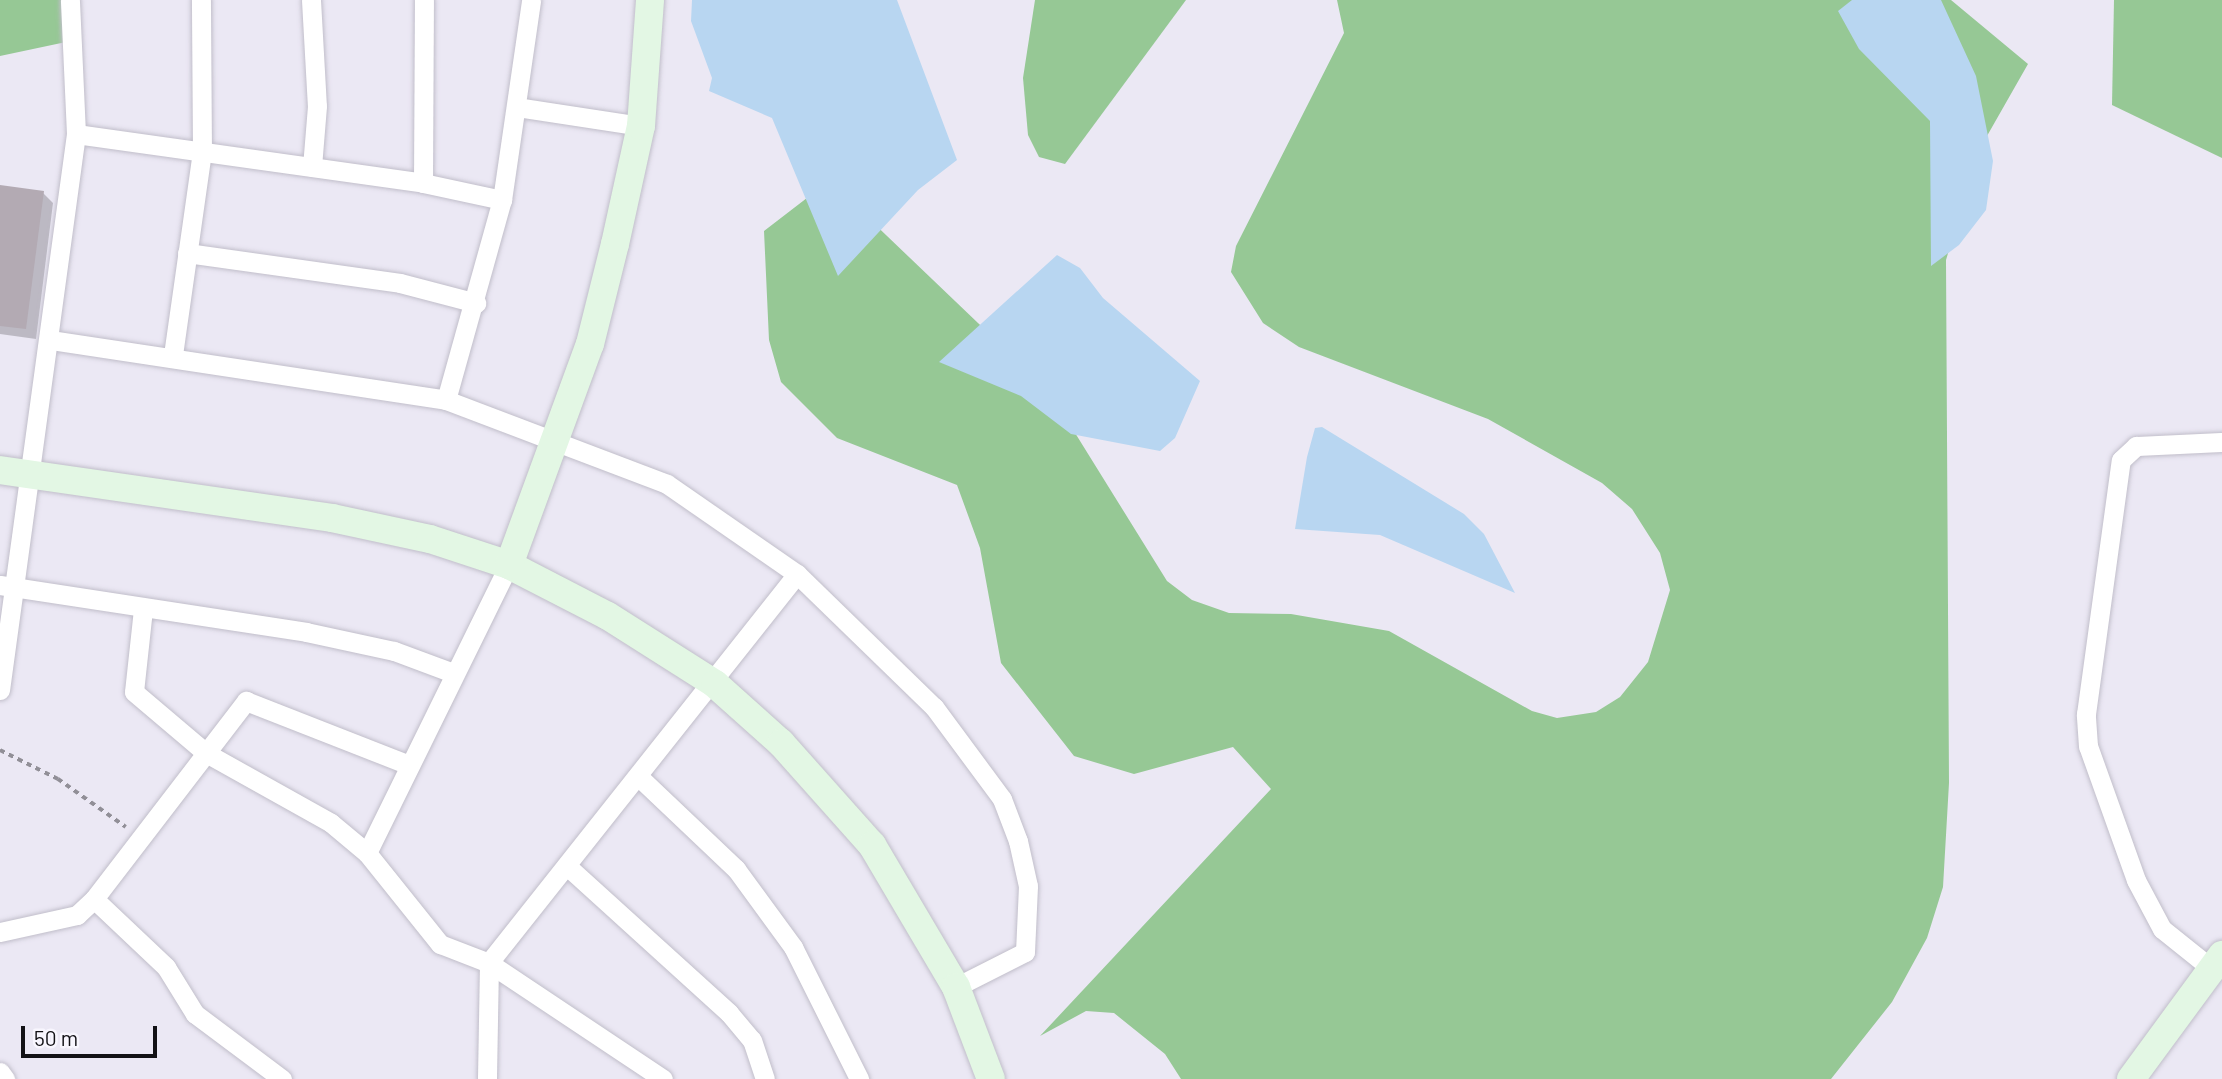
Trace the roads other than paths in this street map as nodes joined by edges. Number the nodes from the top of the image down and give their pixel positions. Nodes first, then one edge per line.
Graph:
1 (70, 0) edge
2 (201, 0) edge
3 (311, 0) edge
4 (424, 0) edge
5 (531, 0) edge
6 (650, 0) edge
7 (517, 107) junction
8 (641, 126) junction
9 (76, 134) junction
10 (202, 152) junction
11 (312, 167) junction
12 (423, 183) junction
13 (502, 200) junction
14 (187, 253) junction
15 (476, 303) junction
16 (51, 340) junction
17 (173, 355) junction
18 (446, 400) junction
19 (558, 438) junction
20 (2222, 442) edge
21 (0, 470) edge
22 (29, 474) junction
23 (509, 565) junction
24 (797, 574) junction
25 (8, 586) edge
26 (143, 609) junction
27 (453, 673) junction
28 (715, 684) junction
29 (0, 690) edge
30 (206, 753) junction
31 (407, 764) junction
32 (639, 777) junction
33 (367, 853) junction
34 (567, 866) junction
35 (94, 899) junction
36 (0, 932) edge
37 (2217, 962) edge
38 (489, 963) junction
39 (956, 987) junction
40 (0, 1072) edge
41 (5, 1079) edge
42 (282, 1079) edge
43 (487, 1079) edge
44 (663, 1079) edge
45 (765, 1079) edge
46 (859, 1079) edge
47 (991, 1079) edge
48 (2131, 1079) edge

1 - 9 street
2 - 10 street
3 - 11 street
4 - 12 street
5 - 7 street
6 - 8 street
7 - 8 street
7 - 13 street
8 - 19 street
9 - 10 street
9 - 16 street
10 - 11 street
10 - 14 street
11 - 12 street
12 - 13 street
13 - 15 street
14 - 15 street
14 - 17 street
15 - 18 street
16 - 17 street
16 - 22 street
17 - 18 street
18 - 19 street
19 - 23 street
19 - 24 street
20 - 37 street
21 - 22 street
22 - 23 street
22 - 25 street
23 - 27 street
23 - 28 street
24 - 28 street
24 - 39 street
25 - 26 street
25 - 29 street
26 - 27 street
26 - 30 street
27 - 31 street
28 - 32 street
28 - 39 street
30 - 31 street
30 - 33 street
30 - 35 street
31 - 33 street
32 - 34 street
32 - 46 street
33 - 38 street
34 - 38 street
34 - 45 street
35 - 36 street
35 - 42 street
37 - 48 street
38 - 43 street
38 - 44 street
39 - 47 street
40 - 41 street

